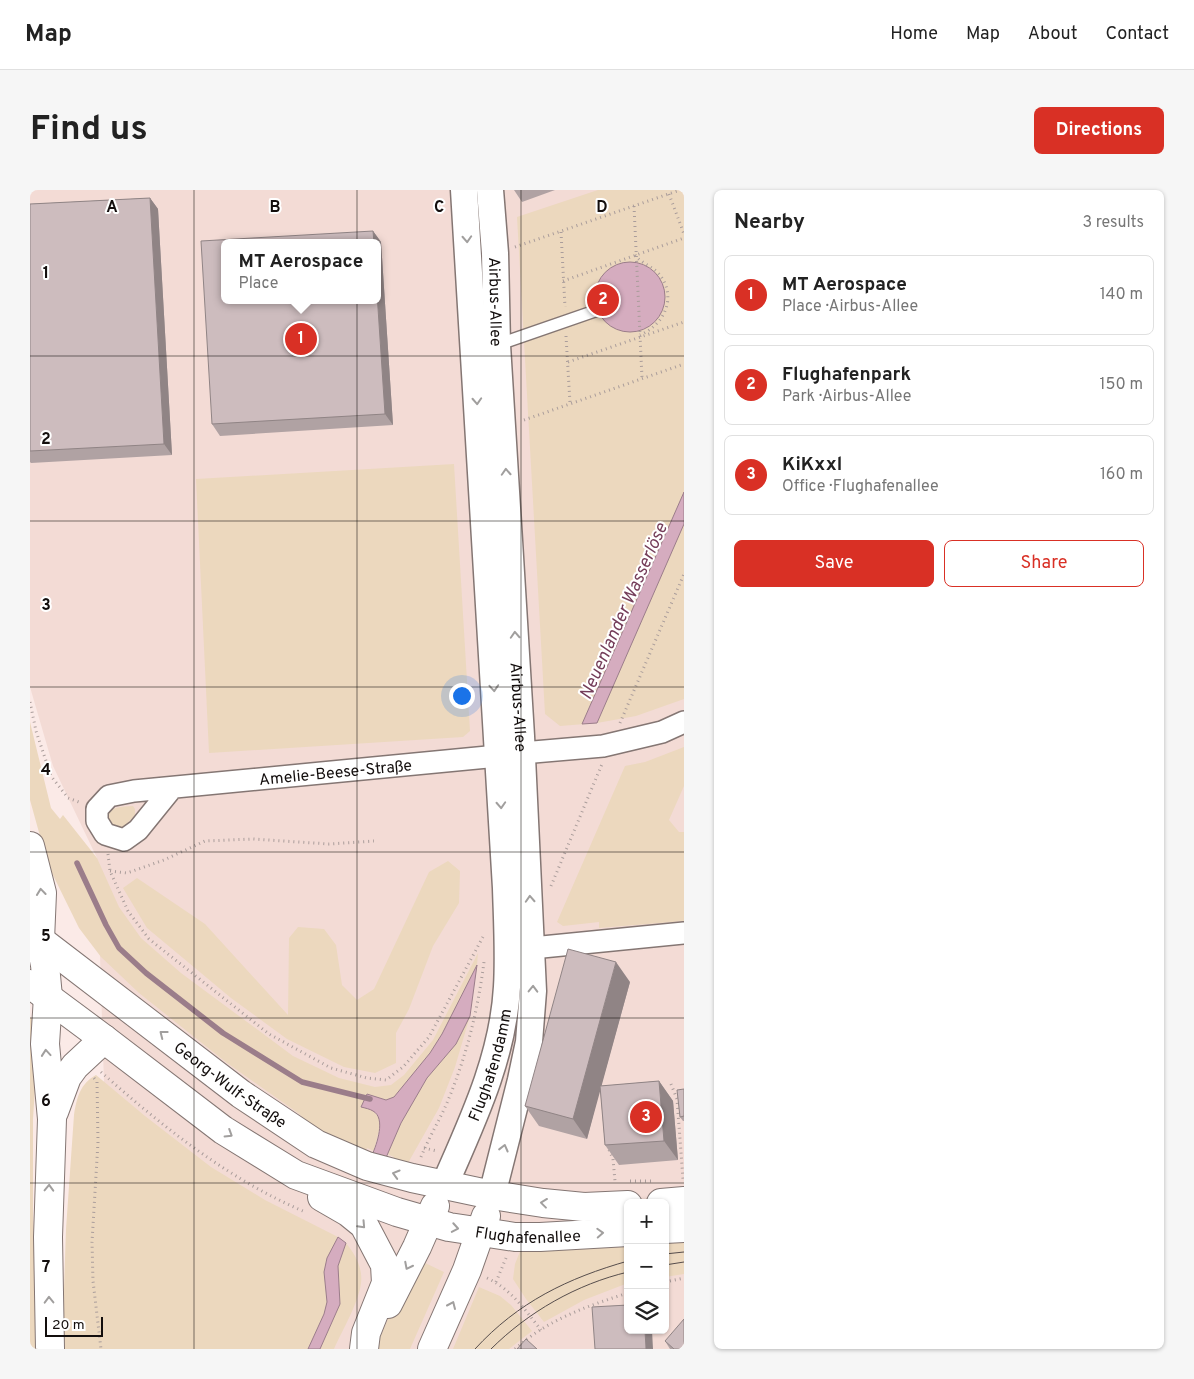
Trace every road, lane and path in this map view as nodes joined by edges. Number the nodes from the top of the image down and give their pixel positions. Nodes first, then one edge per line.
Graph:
1 (464, 190) edge
2 (490, 190) edge
3 (680, 190) edge
4 (669, 194) junction
5 (634, 206) junction
6 (684, 236) edge
7 (495, 253) junction
8 (635, 255) junction
9 (563, 281) dead end
10 (595, 311) dead end
11 (684, 322) edge
12 (640, 336) junction
13 (497, 345) junction
14 (568, 362) dead end
15 (684, 364) edge
16 (642, 378) junction
17 (503, 430) junction
18 (684, 574) edge
19 (30, 702) edge
20 (684, 722) edge
21 (618, 727) dead end
22 (510, 754) junction
23 (600, 768) dead end
24 (172, 788) junction
25 (97, 809) junction
26 (105, 834) junction
27 (374, 841) dead end
28 (30, 846) edge
29 (110, 871) junction
30 (555, 878) dead end
31 (684, 933) edge
32 (484, 935) dead end
33 (33, 937) edge
34 (532, 948) junction
35 (39, 991) edge
36 (94, 1048) junction
37 (671, 1084) dead end
38 (52, 1119) junction
39 (424, 1148) dead end
40 (608, 1148) edge
41 (457, 1156) junction
42 (296, 1175) junction
43 (608, 1181) dead end
44 (615, 1181) junction
45 (682, 1185) edge
46 (444, 1186) junction
47 (660, 1192) edge
48 (492, 1195) junction
49 (624, 1205) edge
50 (428, 1222) junction
51 (684, 1228) edge
52 (669, 1229) edge
53 (482, 1232) junction
54 (624, 1232) edge
55 (684, 1278) edge
56 (669, 1281) edge
57 (624, 1294) edge
58 (50, 1349) edge
59 (101, 1349) edge
60 (365, 1349) edge
61 (432, 1349) edge
62 (515, 1349) edge

1 -> 22 street, Airbus-Allee
2 - 7 street, Airbus-Allee
3 - 4 path
4 - 5 path
4 - 6 path
5 - 7 path
5 - 8 path
6 - 8 path
7 - 13 street, Airbus-Allee
8 - 9 path
8 - 12 path
8 - 12 path
10 - 13 lane
11 - 12 path
12 - 14 path
12 - 16 path
13 - 17 street, Airbus-Allee
15 - 16 path
16 - 17 path
22 -> 17 street, Airbus-Allee
18 - 21 path
19 - 25 path
20 - 22 street, Amelie-Beese-Straße
22 - 24 street, Amelie-Beese-Straße
34 -> 22 street, Flughafendamm
22 -> 41 street, Flughafendamm
23 - 30 path
24 - 25 street, Amelie-Beese-Straße
24 - 26 street
25 - 26 street
26 - 29 path
27 - 29 path
33 -> 28 main road
29 - 32 path
31 - 34 street
33 - 35 main road
46 -> 33 main road, Georg-Wulf-Straße
48 -> 34 street, Flughafendamm
35 - 36 main road
38 -> 35 main road
36 - 38 main road
36 -> 42 main road
36 - 59 path
37 - 45 path
58 -> 38 main road
39 - 41 path
40 - 44 path
41 - 46 street, Flughafendamm
42 - 50 main road
42 -> 60 main road
43 - 44 path
44 - 47 path
45 - 47 main road
46 - 48 main road, Flughafenallee
46 - 50 main road, Flughafendamm
49 -> 48 main road, Flughafenallee
48 - 53 main road, Flughafendamm
50 -> 53 main road, Flughafenallee
50 -> 60 main road, Flughafendamm
51 - 52 main road
53 -> 54 main road, Flughafenallee
61 -> 53 main road, Flughafendamm
55 - 56 path
57 - 62 path

